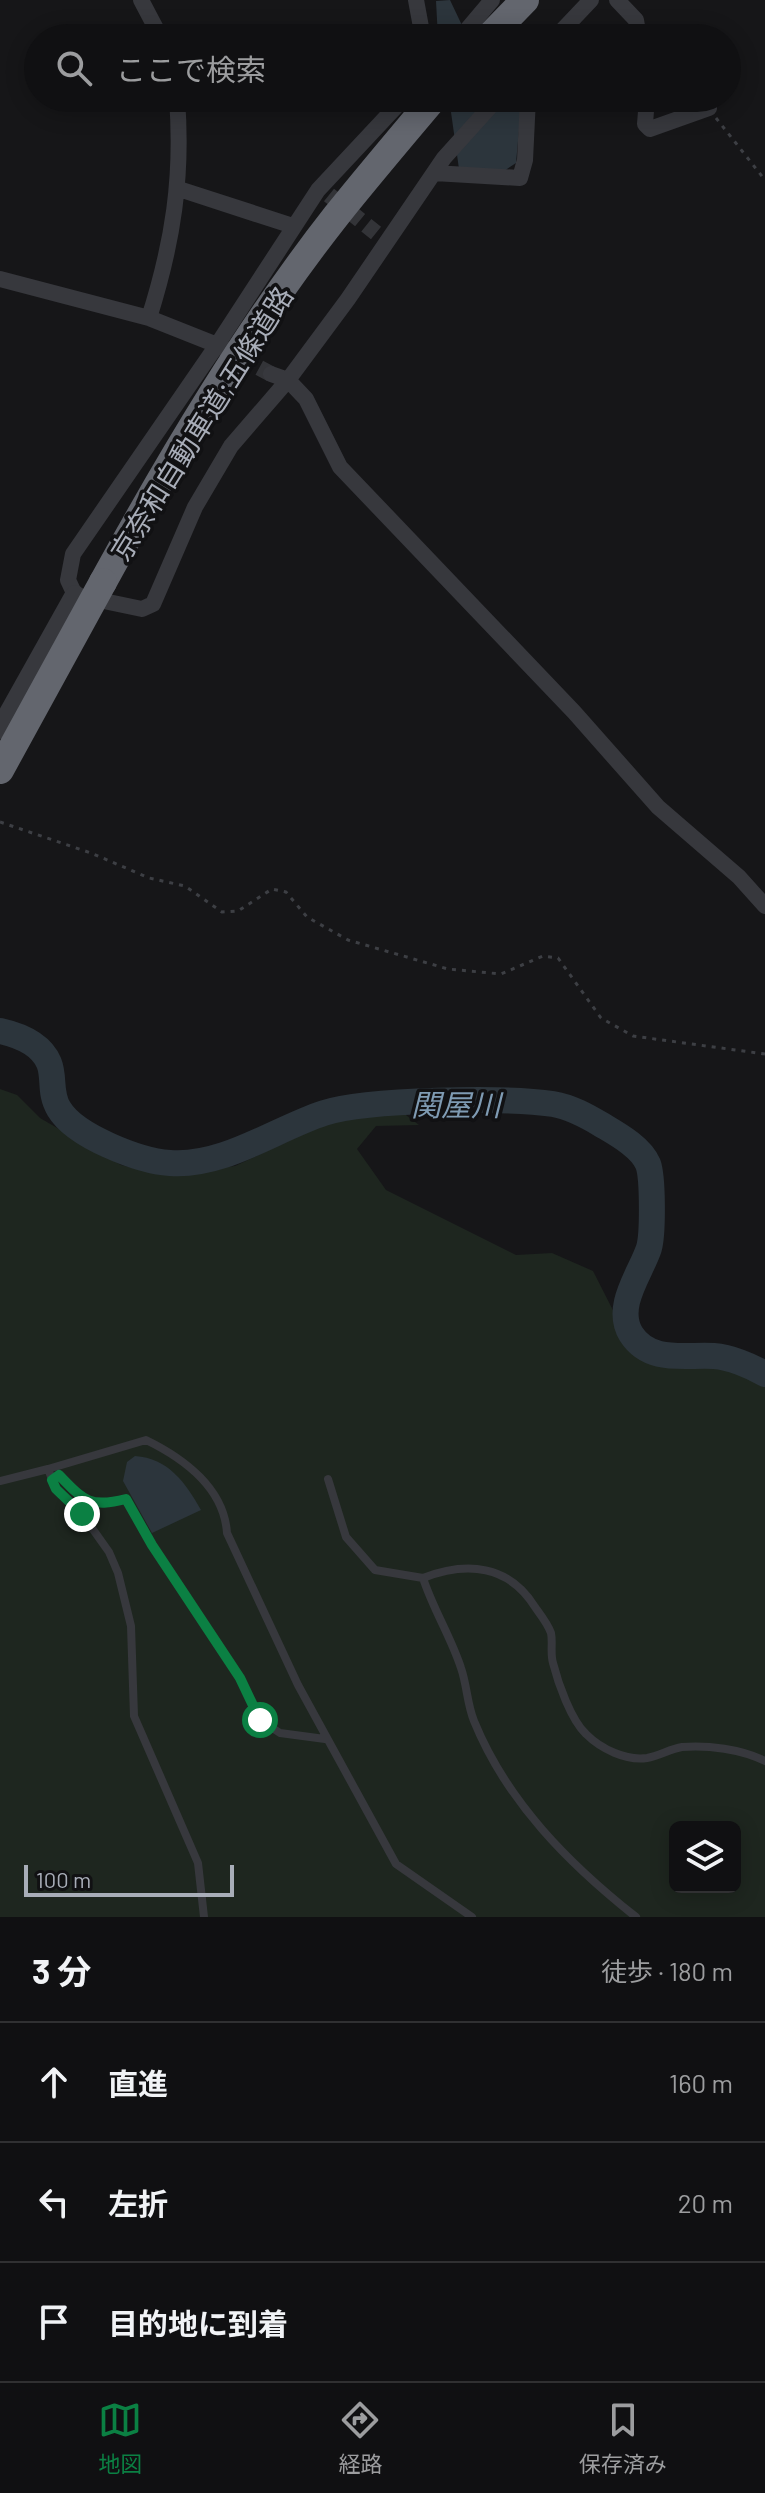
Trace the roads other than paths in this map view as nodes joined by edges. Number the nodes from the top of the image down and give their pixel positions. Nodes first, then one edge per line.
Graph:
1 (141, 0) edge
2 (416, 0) edge
3 (492, 0) edge
4 (525, 0) edge
5 (591, 0) edge
6 (617, 0) edge
7 (154, 24) edge
8 (420, 24) edge
9 (483, 24) edge
10 (491, 24) edge
11 (568, 24) edge
12 (637, 24) edge
13 (177, 112) edge
14 (392, 112) edge
15 (422, 112) edge
16 (485, 112) edge
17 (527, 112) edge
18 (646, 112) edge
19 (698, 112) edge
20 (434, 173) junction
21 (179, 189) junction
22 (293, 226) junction
23 (0, 279) edge
24 (149, 318) junction
25 (217, 345) junction
26 (271, 374) tunnel mouth
27 (288, 380) junction
28 (75, 595) junction
29 (0, 729) edge
30 (0, 770) edge
31 (765, 906) edge
32 (48, 1469) junction
33 (328, 1479) dead end
34 (52, 1480) junction
35 (0, 1481) edge
36 (423, 1578) junction
37 (325, 1739) junction
38 (765, 1761) edge
39 (204, 1917) edge
40 (472, 1917) edge
41 (636, 1917) edge

1 - 7 street
2 - 8 street
3 - 9 street
4 - 10 highway
5 - 11 street
6 - 12 street
13 - 21 street
14 - 22 street
15 - 30 highway, 京奈和自動車道;五條道路, bridge
16 - 20 street
17 - 20 street
18 - 19 street
20 - 27 street
21 - 22 street
21 - 24 street
22 - 25 street
23 - 24 street
24 - 25 street
25 - 28 street
26 - 27 street
27 - 28 street
27 - 31 street
28 - 29 street
32 - 34 lane
32 - 35 lane
32 - 37 lane
33 - 36 lane
34 - 37 lane
34 - 39 lane
36 - 38 lane
36 - 41 lane
37 - 40 lane

